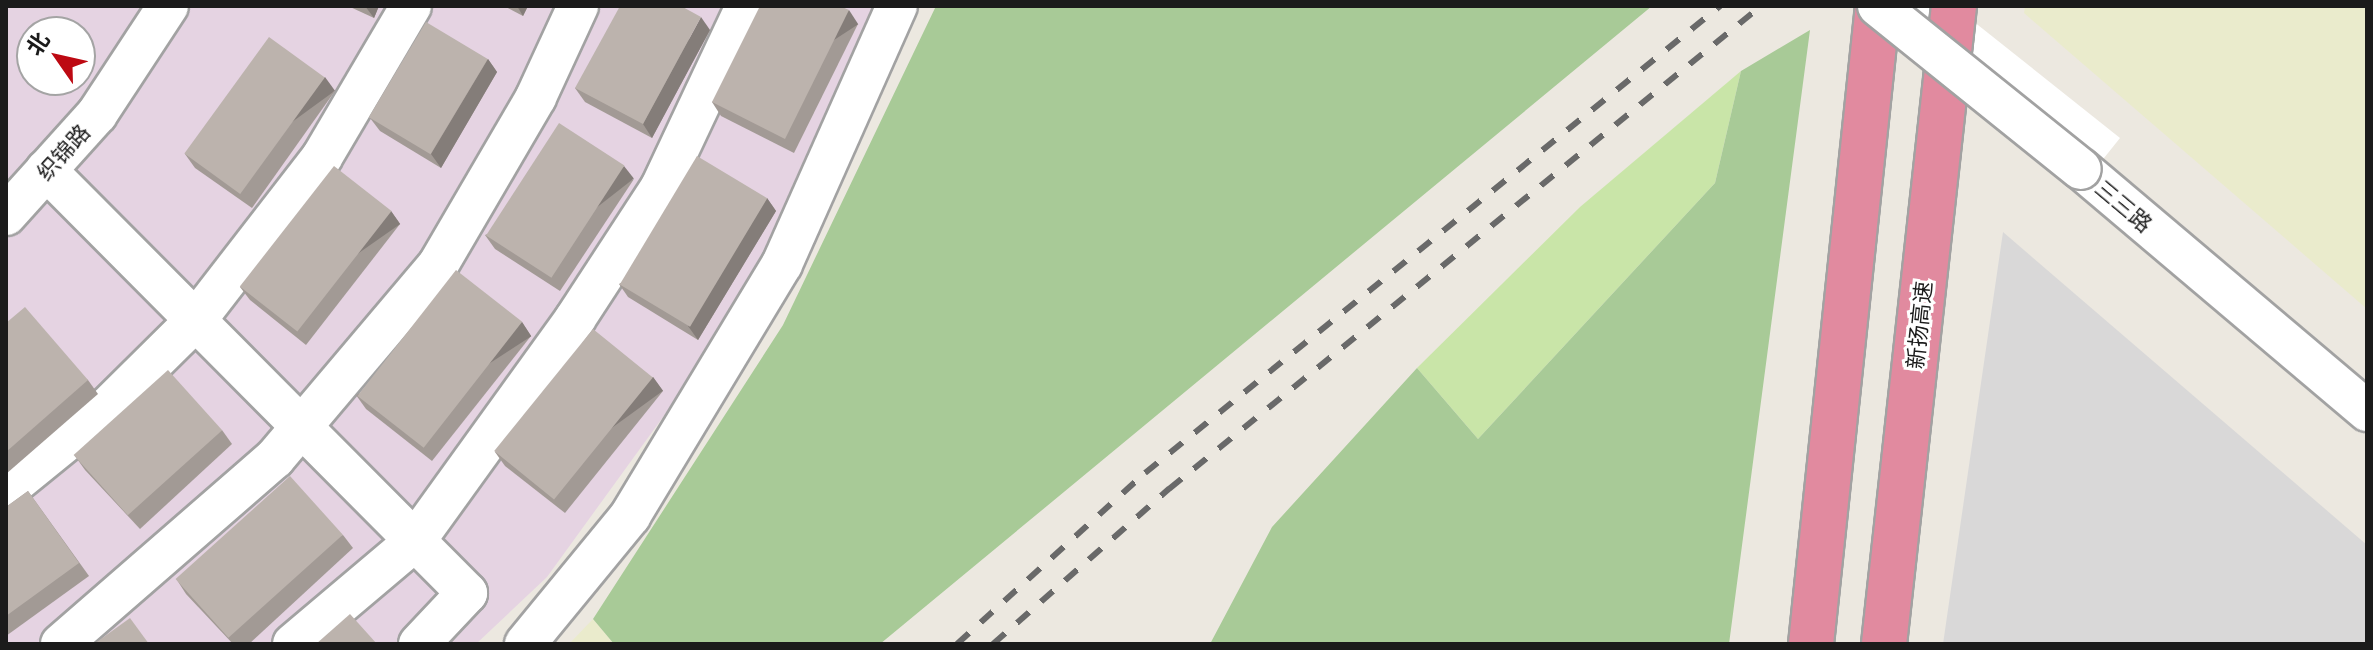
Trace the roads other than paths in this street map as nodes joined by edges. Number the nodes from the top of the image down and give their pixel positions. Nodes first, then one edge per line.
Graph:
1 (168, 6) edge
2 (411, 6) edge
3 (578, 6) edge
4 (746, 6) edge
5 (897, 6) edge
6 (1878, 6) edge
7 (1954, 6) edge
8 (46, 170) junction
9 (6, 215) edge
10 (196, 320) junction
11 (2367, 411) edge
12 (303, 428) junction
13 (6, 490) edge
14 (415, 541) junction
15 (61, 644) edge
16 (293, 644) edge
17 (419, 644) edge
18 (525, 644) edge
19 (1811, 644) edge
20 (1884, 644) edge

1 - 8 street, 织锦路
2 - 10 street
3 - 12 street
4 - 14 street
5 - 18 street
6 - 11 street, 三三路, bridge
6 - 19 highway
7 - 20 highway, 新扬高速
8 - 9 street, 织锦路
8 - 10 street
10 - 12 street
10 - 13 street
12 - 14 street
12 - 15 street
14 - 16 street
14 - 17 street

